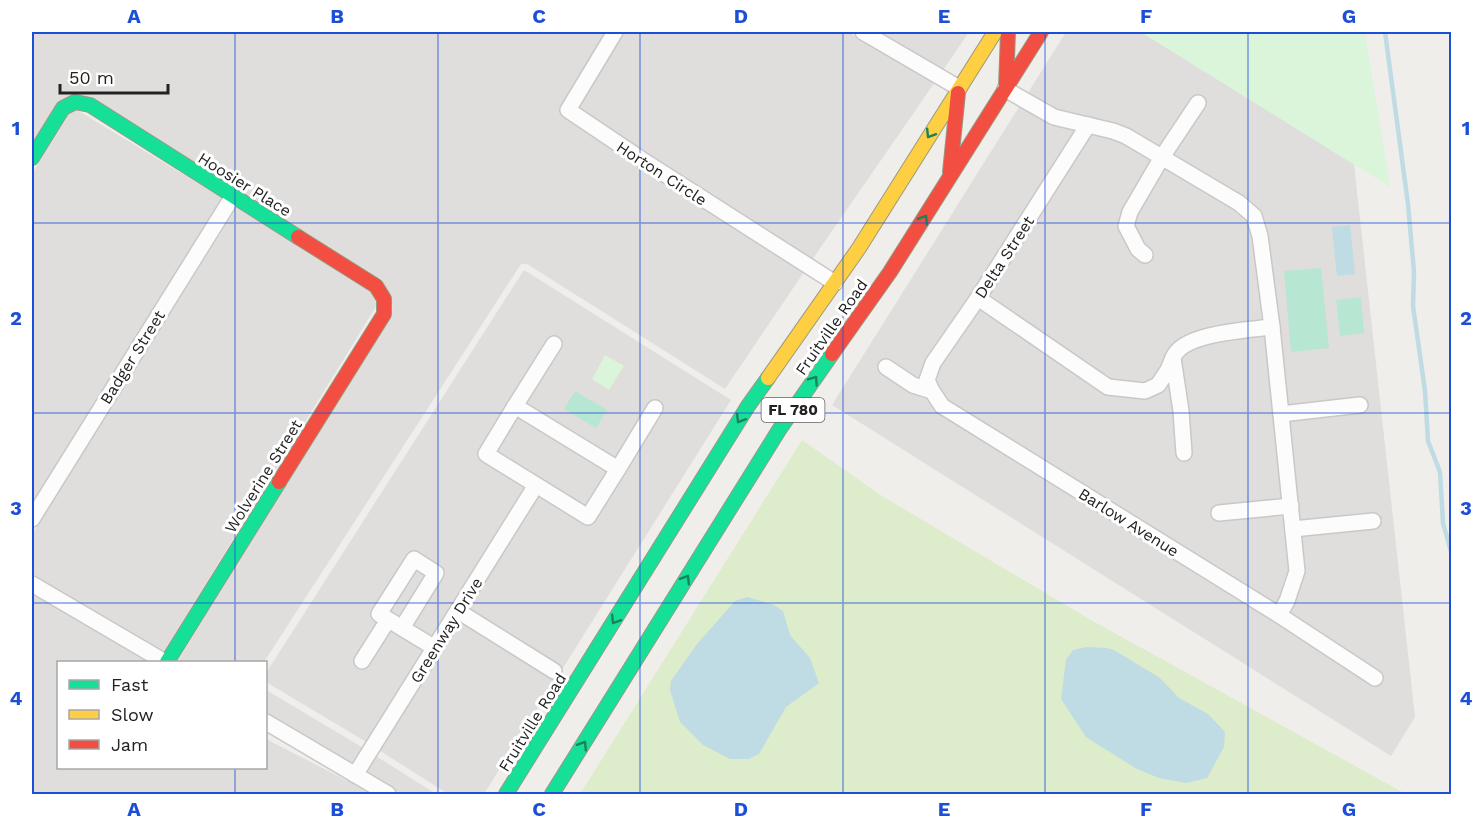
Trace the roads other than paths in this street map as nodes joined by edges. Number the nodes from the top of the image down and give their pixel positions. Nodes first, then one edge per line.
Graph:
1 (615, 32) edge
2 (863, 32) edge
3 (995, 32) edge
4 (1008, 32) edge
5 (1041, 32) edge
6 (959, 88) junction
7 (1005, 89) junction
8 (1198, 103) dead end
9 (1088, 125) junction
10 (1162, 157) junction
11 (32, 158) edge
12 (950, 177) junction
13 (233, 196) junction
14 (1145, 255) dead end
15 (835, 283) junction
16 (978, 298) junction
17 (385, 306) joint
18 (1272, 327) junction
19 (554, 344) dead end
20 (1173, 358) junction
21 (886, 368) dead end
22 (932, 391) junction
23 (1360, 405) dead end
24 (515, 406) junction
25 (655, 408) dead end
26 (1281, 414) junction
27 (1184, 453) dead end
28 (618, 469) junction
29 (536, 485) junction
30 (1291, 506) junction
31 (1218, 513) dead end
32 (32, 519) edge
33 (1373, 521) dead end
34 (1293, 529) junction
35 (32, 584) edge
36 (458, 611) junction
37 (1279, 615) junction
38 (388, 620) junction
39 (402, 628) junction
40 (435, 648) junction
41 (163, 661) edge
42 (167, 661) edge
43 (362, 661) dead end
44 (554, 671) dead end
45 (1375, 678) dead end
46 (267, 723) edge
47 (355, 775) junction
48 (388, 795) edge
49 (506, 795) edge
50 (552, 795) edge

1 - 15 street, Horton Circle
2 - 6 street
3 - 6 main road, Fruitville Road / FL 780
4 - 7 main road
5 - 7 main road, Fruitville Road / FL 780
6 - 12 main road
6 -> 15 main road, Fruitville Road / FL 780
7 - 9 street
7 - 12 main road, Fruitville Road / FL 780
8 - 10 street
9 - 10 street
9 - 16 street, Delta Street
10 - 14 street
10 - 18 street
11 - 13 main road, Hoosier Place
50 -> 12 main road, Fruitville Road / FL 780
13 - 17 main road, Hoosier Place
13 - 32 street, Badger Street
15 -> 49 main road, Fruitville Road / FL 780
16 - 20 street
16 - 22 street, Delta Street
17 - 42 main road, Wolverine Street
18 - 20 street
18 - 26 street
19 - 24 street
20 - 27 street
21 - 22 street, Barlow Avenue
22 - 37 street, Barlow Avenue
23 - 26 street
24 - 28 street
24 - 29 street
25 - 28 street
26 - 30 street
28 - 29 street
29 - 36 street, Greenway Drive
30 - 31 street
30 - 34 street
33 - 34 street
34 - 37 street
35 - 41 street
36 - 40 street, Greenway Drive
36 - 44 street
37 - 45 street, Barlow Avenue
38 - 39 street
38 - 39 street
38 - 43 street
39 - 40 street
40 - 47 street, Greenway Drive
46 - 47 street
47 - 48 street

